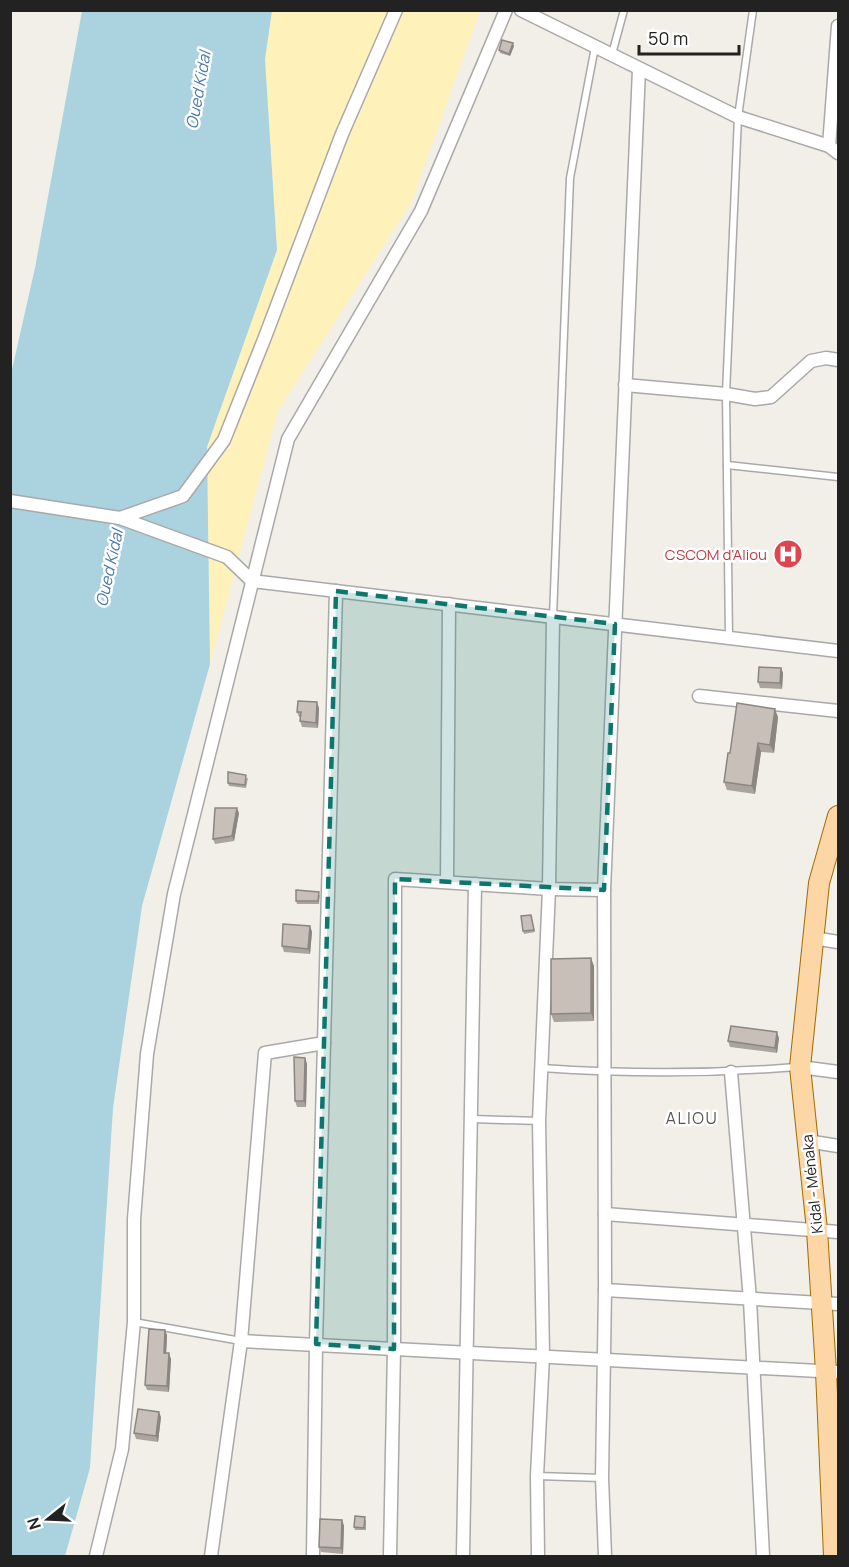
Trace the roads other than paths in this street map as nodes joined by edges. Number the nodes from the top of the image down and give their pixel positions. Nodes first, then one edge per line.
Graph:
1 (396, 10) edge
2 (506, 10) edge
3 (522, 10) edge
4 (624, 10) edge
5 (753, 10) edge
6 (838, 26) edge
7 (595, 46) junction
8 (612, 55) junction
9 (639, 69) junction
10 (836, 97) edge
11 (738, 117) junction
12 (834, 149) edge
13 (838, 360) edge
14 (625, 385) junction
15 (726, 394) junction
16 (726, 465) junction
17 (838, 477) edge
18 (10, 501) edge
19 (120, 518) junction
20 (252, 581) junction
21 (336, 591) junction
22 (449, 604) junction
23 (553, 617) junction
24 (615, 624) junction
25 (729, 638) junction
26 (838, 651) edge
27 (699, 696) dead end
28 (838, 711) edge
29 (838, 816) edge
30 (447, 882) junction
31 (475, 884) junction
32 (549, 889) junction
33 (604, 890) junction
34 (813, 938) junction
35 (838, 942) edge
36 (324, 1043) junction
37 (800, 1067) junction
38 (542, 1068) junction
39 (603, 1072) junction
40 (731, 1072) junction
41 (838, 1072) edge
42 (472, 1119) junction
43 (539, 1121) junction
44 (807, 1141) junction
45 (838, 1146) edge
46 (604, 1214) junction
47 (744, 1223) junction
48 (817, 1230) junction
49 (838, 1232) edge
50 (604, 1290) junction
51 (750, 1300) junction
52 (830, 1304) edge
53 (134, 1322) junction
54 (241, 1341) junction
55 (316, 1344) junction
56 (394, 1349) junction
57 (465, 1352) junction
58 (543, 1356) junction
59 (603, 1358) junction
60 (754, 1368) junction
61 (832, 1372) edge
62 (537, 1476) junction
63 (602, 1478) junction
64 (213, 1556) edge
65 (96, 1557) edge
66 (313, 1557) edge
67 (390, 1557) edge
68 (463, 1557) edge
69 (538, 1557) edge
70 (605, 1557) edge
71 (763, 1557) edge
72 (834, 1557) edge

1 - 19 street
2 - 20 street
3 - 7 street
4 - 8 lane
5 - 11 lane
6 - 10 street
7 - 8 street
7 - 23 lane
8 - 9 street
9 - 11 street
9 - 14 street
10 - 12 street
11 - 12 street
11 - 15 lane
13 - 15 street
14 - 15 street
14 - 24 street
15 - 16 lane
16 - 17 lane
16 - 25 lane
18 - 19 street
19 - 20 street
20 - 21 street
20 - 53 street
21 - 22 street
21 - 36 street
22 - 23 street
22 - 30 street
23 - 24 street
23 - 32 street
24 - 25 street
24 - 33 street
25 - 26 street
27 - 28 street
29 - 34 main road, Kidal - Ménaka
30 - 31 street
30 - 56 street
31 - 32 street
31 - 42 street
32 - 33 street
32 - 38 street
33 - 39 street
34 - 35 street
34 - 37 main road, Kidal - Ménaka
36 - 54 street
36 - 55 street
37 - 40 lane
37 - 41 street
37 - 44 main road, Kidal - Ménaka
38 - 39 lane
38 - 43 street
39 - 40 lane
39 - 46 street
40 - 47 street
42 - 43 lane
42 - 57 street
43 - 58 street
44 - 45 street
44 - 48 main road, Kidal - Ménaka
46 - 47 street
46 - 50 street
47 - 48 street
47 - 51 street
48 - 49 street
48 - 52 main road, Kidal - Ménaka
50 - 51 street
50 - 59 street
51 - 52 street
51 - 60 street
52 - 61 main road, Kidal - Ménaka
53 - 54 lane
53 - 65 street
54 - 55 street
54 - 64 street
55 - 56 street
55 - 66 street
56 - 57 street
56 - 67 street
57 - 58 street
57 - 68 street
58 - 59 street
58 - 62 street
59 - 60 street
59 - 63 street
60 - 61 street
60 - 71 street
61 - 72 main road, Kidal - Ménaka
62 - 63 lane
62 - 69 street
63 - 70 street

